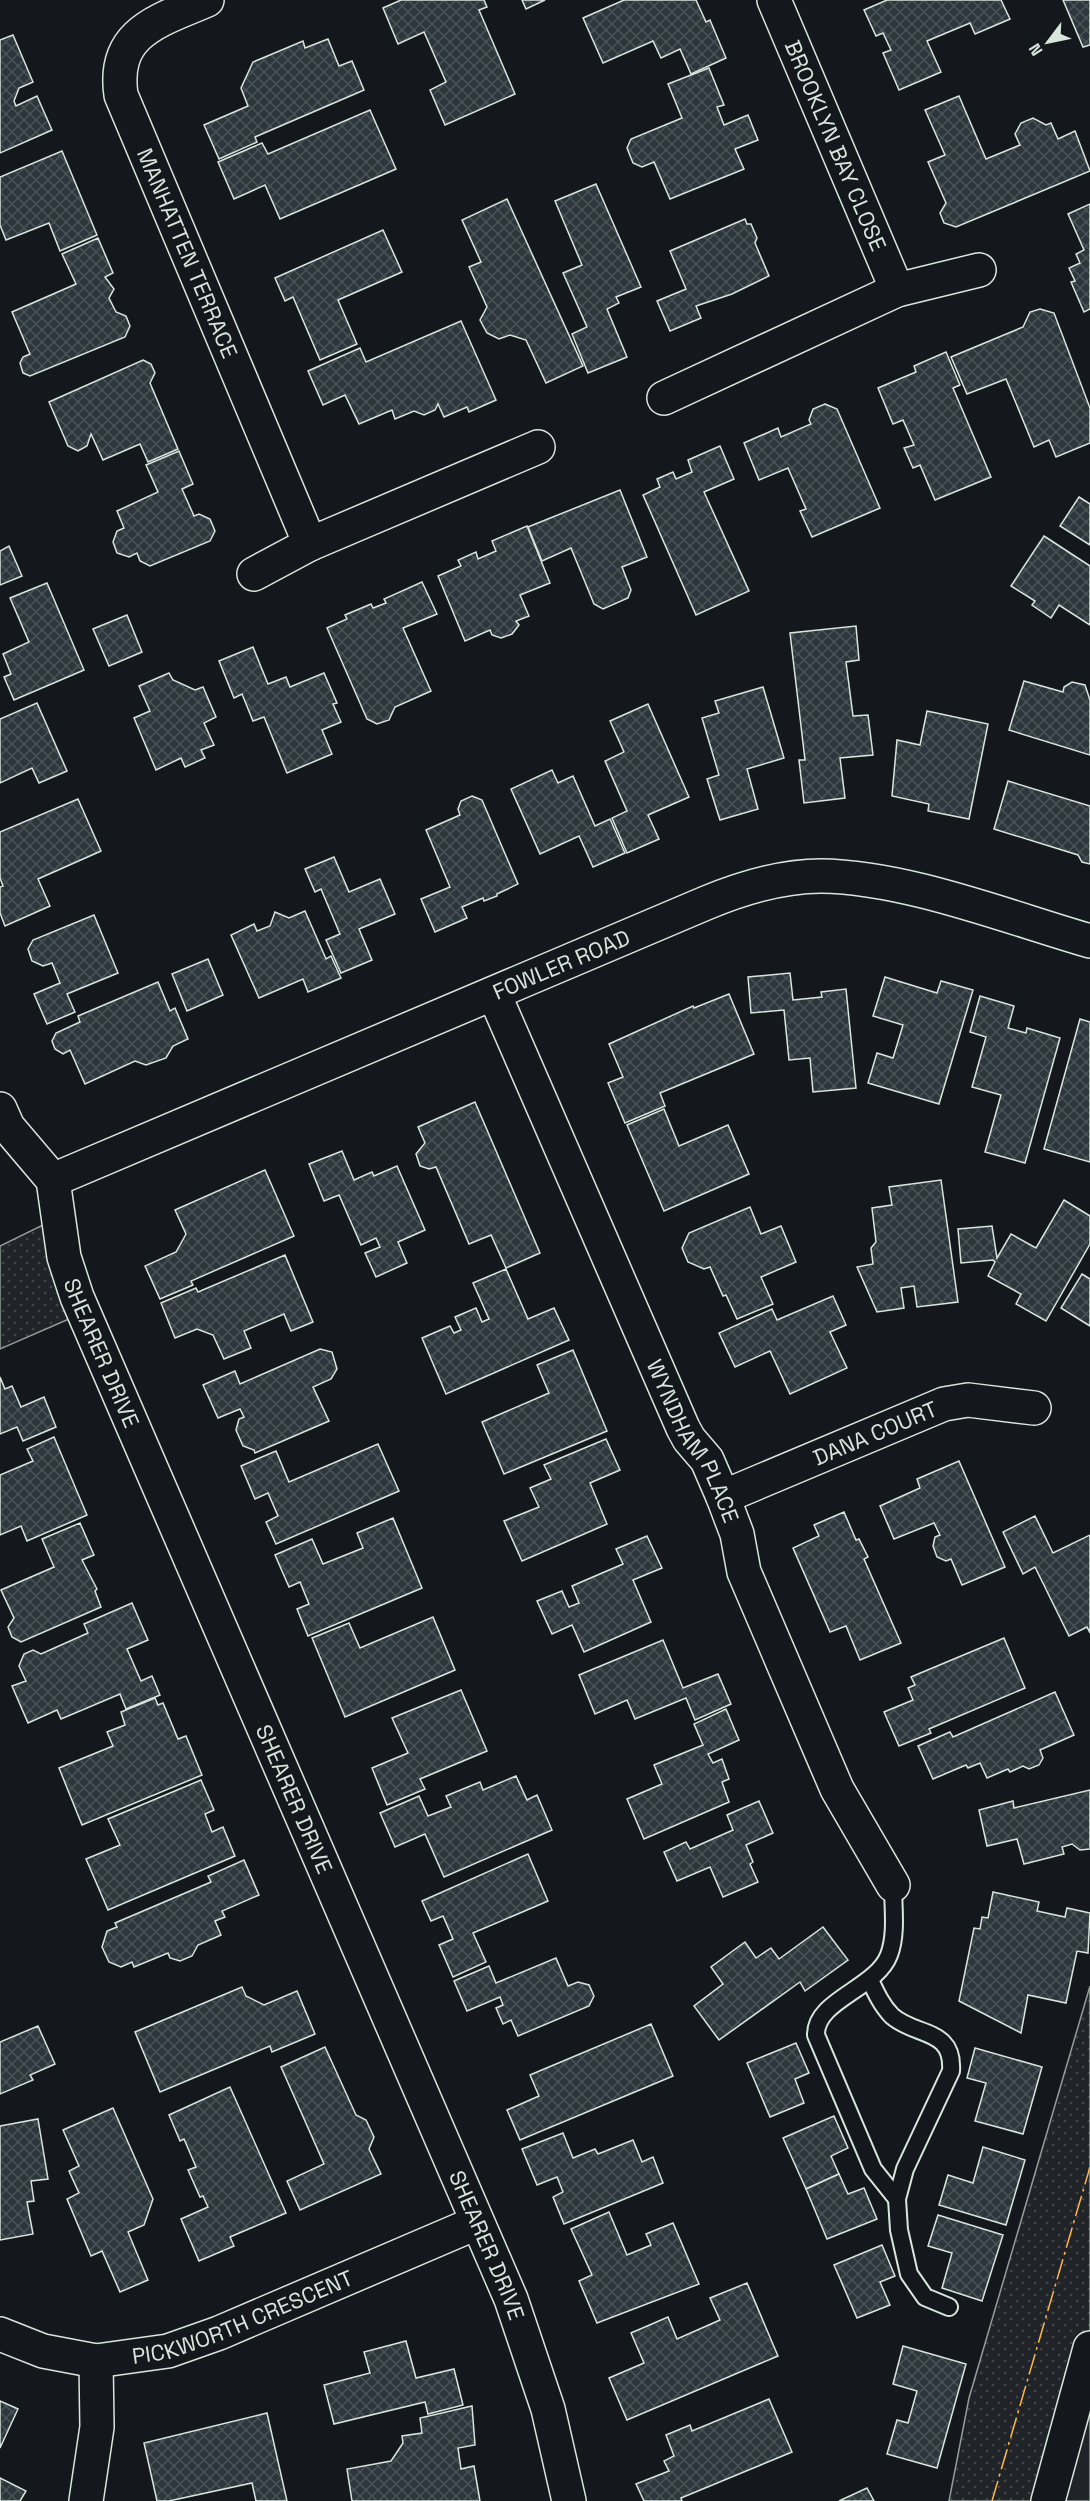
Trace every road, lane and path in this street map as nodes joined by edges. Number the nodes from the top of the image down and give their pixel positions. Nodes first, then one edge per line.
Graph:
1 (207, 0) edge
2 (774, 0) edge
3 (979, 270) dead end
4 (897, 290) junction
5 (664, 398) dead end
6 (538, 447) dead end
7 (310, 544) junction
8 (254, 574) dead end
9 (1090, 941) edge
10 (494, 994) junction
11 (0, 1109) edge
12 (53, 1180) junction
13 (1034, 1408) dead end
14 (723, 1497) junction
15 (893, 1885) joint
16 (870, 1980) junction
17 (897, 2199) junction
18 (476, 2223) junction
19 (949, 2307) dead end
20 (0, 2334) edge
21 (1090, 2348) edge
22 (96, 2361) junction
23 (86, 2501) edge
24 (568, 2501) edge
25 (1048, 2501) edge

1 - 7 street, MANHATTEN TERRACE
2 - 4 street, BROOKLYN BAY CLOSE
3 - 4 street
4 - 5 street
6 - 7 street
7 - 8 street
9 - 10 street, FOWLER ROAD
10 - 12 street, FOWLER ROAD
10 - 14 street, WYNDHAM PLACE
11 - 12 street
12 - 18 street, SHEARER DRIVE
13 - 14 street, DANA COURT
14 - 15 street, WYNDHAM PLACE
15 - 16 lane
16 - 17 lane
16 - 17 lane
17 - 19 lane
18 - 22 street, PICKWORTH CRESCENT
18 - 24 street, SHEARER DRIVE
20 - 22 street, PICKWORTH CRESCENT
21 - 25 street
22 - 23 street

